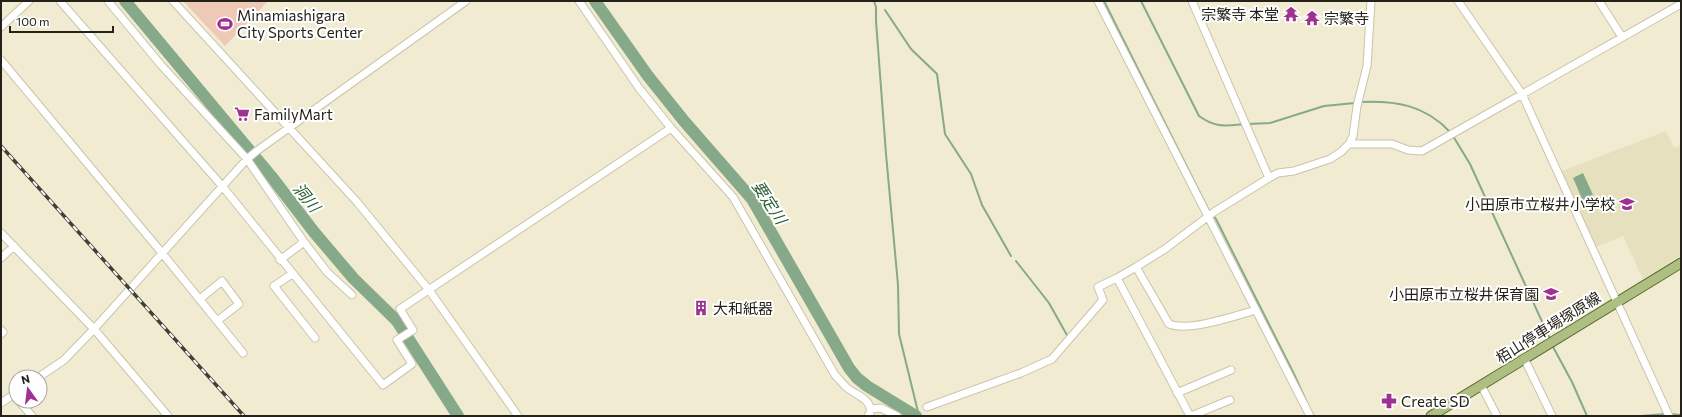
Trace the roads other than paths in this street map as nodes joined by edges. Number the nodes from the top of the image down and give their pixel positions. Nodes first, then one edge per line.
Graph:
1 (29, 1) edge
2 (60, 1) edge
3 (108, 1) edge
4 (174, 1) edge
5 (466, 1) edge
6 (578, 1) edge
7 (1098, 1) edge
8 (1192, 1) edge
9 (1371, 1) edge
10 (1458, 1) edge
11 (1599, 1) edge
12 (1681, 4) edge
13 (1, 27) edge
14 (1622, 37) junction
15 (1, 60) edge
16 (1522, 94) junction
17 (289, 126) junction
18 (671, 128) junction
19 (1349, 144) junction
20 (248, 159) junction
21 (1269, 178) junction
22 (223, 187) junction
23 (1210, 215) junction
24 (1, 233) edge
25 (304, 242) junction
26 (14, 246) junction
27 (162, 253) junction
28 (1, 258) edge
29 (280, 260) junction
30 (1681, 263) edge
31 (1136, 267) junction
32 (292, 274) junction
33 (1117, 278) junction
34 (429, 290) junction
35 (352, 295) dead end
36 (200, 299) junction
37 (1617, 302) junction
38 (1256, 310) junction
39 (217, 321) junction
40 (94, 329) junction
41 (1, 330) edge
42 (1, 334) edge
43 (315, 338) dead end
44 (243, 353) dead end
45 (1524, 358) junction
46 (1231, 370) dead end
47 (48, 371) edge
48 (1481, 385) junction
49 (1177, 393) junction
50 (1230, 400) dead end
51 (927, 407) dead end
52 (871, 409) junction
53 (168, 416) edge
54 (518, 416) edge
55 (868, 416) edge
56 (897, 416) edge
57 (1190, 416) edge
58 (1310, 416) edge
59 (1431, 416) edge
60 (1497, 416) edge
61 (1552, 416) edge
62 (1669, 416) edge

1 - 13 street
2 - 22 street
3 - 20 street
4 - 17 street
5 - 17 street
6 - 18 street
7 - 23 street
8 - 21 street
9 - 19 street
10 - 16 street
11 - 14 street
12 - 14 street
14 - 16 street
15 - 27 street
16 - 19 street
16 - 37 street
17 - 20 street
17 - 34 street
18 - 34 street
18 - 52 street
19 - 21 street
20 - 22 street
20 - 25 street
21 - 23 street
22 - 27 street
22 - 29 street
23 - 31 street
23 - 38 street
24 - 26 street
25 - 29 street
25 - 35 street
26 - 28 street
26 - 40 street
27 - 36 street
27 - 40 street
29 - 32 street
30 - 37 main road, 栢山停車場塚原線
31 - 33 street
31 - 38 street
32 - 34 street
32 - 43 street
33 - 49 street
33 - 51 street
34 - 54 street
36 - 39 street
36 - 39 street
37 - 45 main road, 栢山停車場塚原線
37 - 62 street
38 - 58 street
39 - 44 street
40 - 47 street
40 - 53 street
41 - 42 street
45 - 48 main road, 栢山停車場塚原線
45 - 61 street
46 - 49 street
48 - 59 main road, 栢山停車場塚原線
48 - 60 street
49 - 57 street
50 - 57 street
52 - 55 street
52 - 56 street

